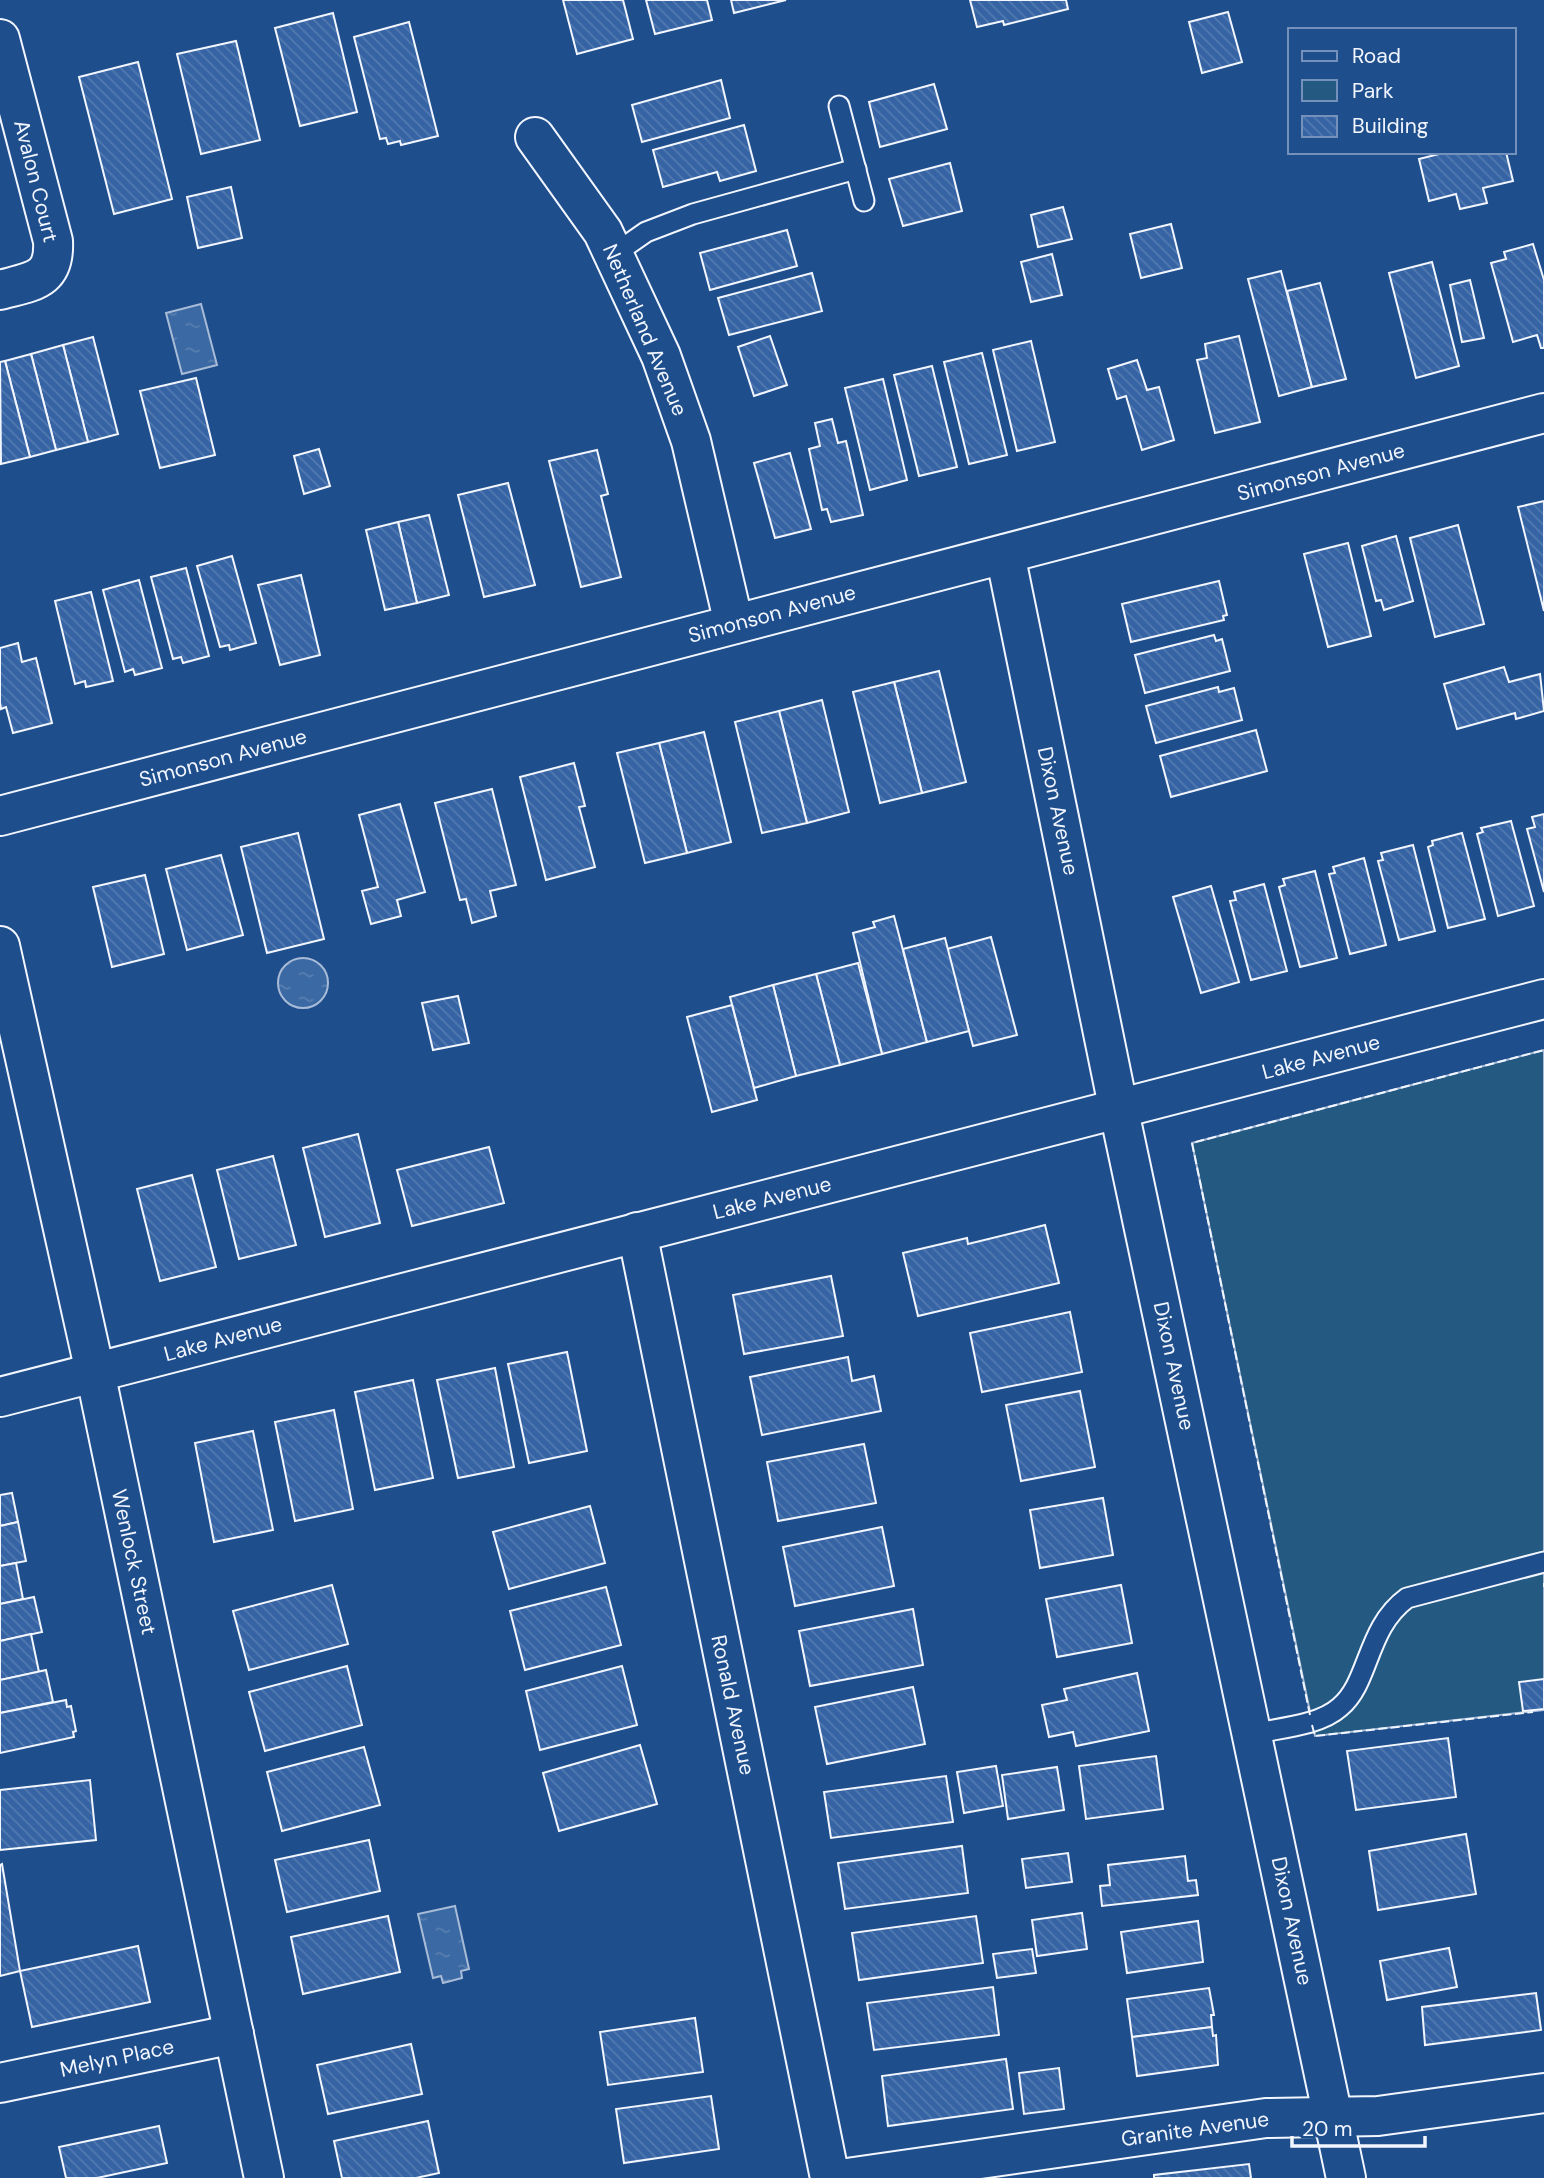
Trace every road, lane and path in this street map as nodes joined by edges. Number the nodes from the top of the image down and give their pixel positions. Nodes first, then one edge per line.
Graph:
1 (0, 39) edge
2 (839, 106) dead end
3 (535, 137) dead end
4 (856, 169) junction
5 (864, 201) dead end
6 (613, 255) junction
7 (0, 290) edge
8 (1544, 413) edge
9 (1005, 554) junction
10 (734, 624) junction
11 (0, 816) edge
12 (0, 946) edge
13 (1544, 999) edge
14 (1119, 1111) junction
15 (637, 1232) junction
16 (95, 1372) junction
17 (0, 1397) edge
18 (1544, 1563) edge
19 (1252, 1734) junction
20 (234, 2034) junction
21 (0, 2083) edge
22 (1544, 2093) edge
23 (1333, 2115) junction
24 (264, 2178) edge
25 (830, 2178) edge
26 (847, 2178) edge
27 (1346, 2178) edge

1 - 7 street, Avalon Court
2 - 4 lane
3 - 6 street, Netherland Avenue
4 - 5 lane
4 - 6 lane
6 - 10 street, Netherland Avenue
8 - 9 street, Simonson Avenue
9 - 10 street, Simonson Avenue
9 - 14 street, Dixon Avenue
10 - 11 street, Simonson Avenue
12 - 16 street, Wenlock Street
13 - 14 street, Lake Avenue
14 - 15 street, Lake Avenue
14 - 19 street, Dixon Avenue
15 - 16 street, Lake Avenue
15 - 25 street, Ronald Avenue
16 - 17 street, Lake Avenue
16 - 20 street, Wenlock Street
18 - 19 lane
19 - 23 street, Dixon Avenue
20 - 21 street, Melyn Place
20 - 24 street, Wenlock Street
22 - 23 street, Granite Avenue
23 - 26 street, Granite Avenue
23 - 27 street, Dixon Avenue

